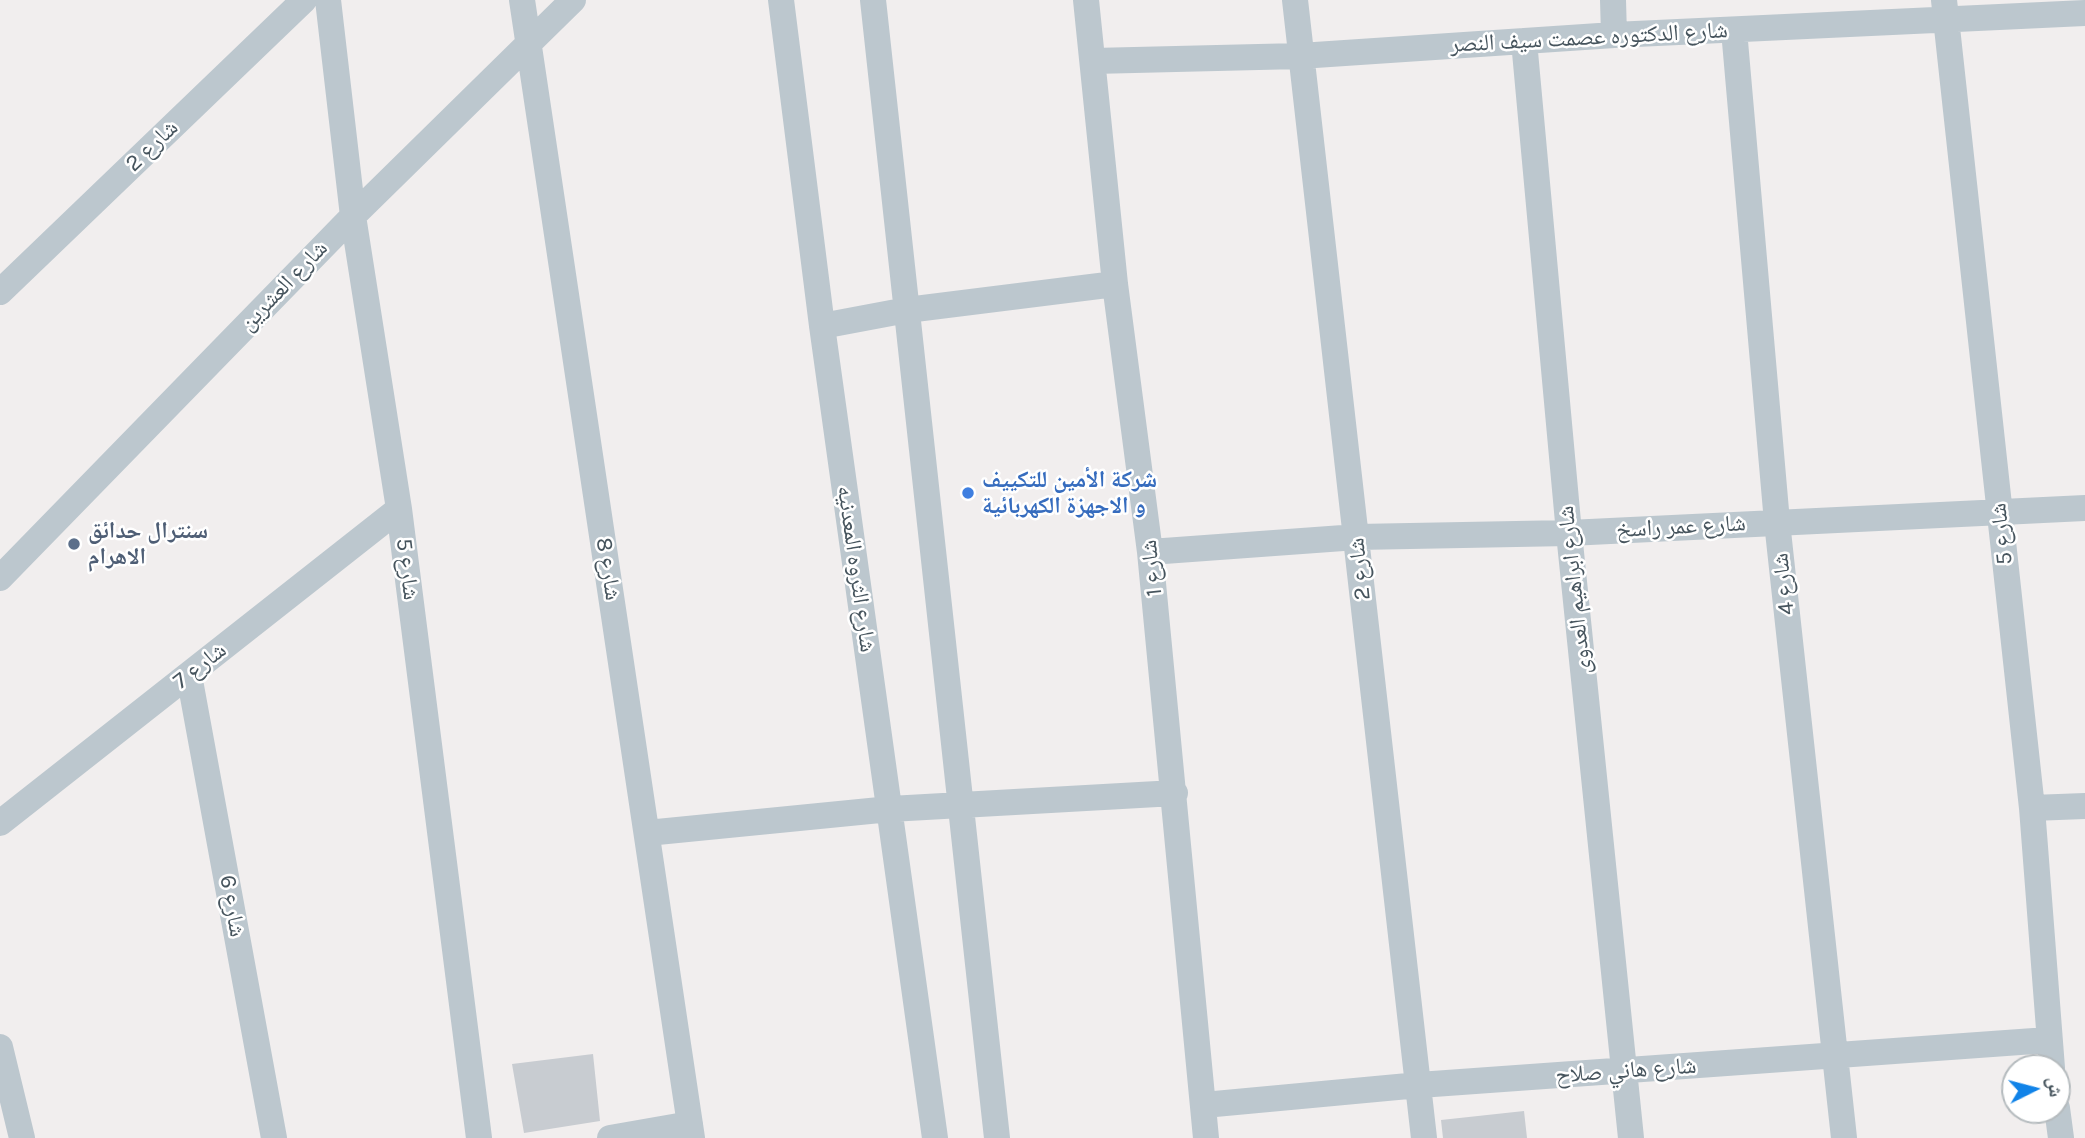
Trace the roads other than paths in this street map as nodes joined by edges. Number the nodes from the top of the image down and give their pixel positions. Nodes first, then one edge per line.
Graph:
1 (304, 0) edge
2 (328, 0) edge
3 (522, 0) edge
4 (573, 0) edge
5 (781, 0) edge
6 (873, 0) edge
7 (1086, 0) edge
8 (1295, 0) edge
9 (1613, 0) edge
10 (1945, 10) edge
11 (2085, 13) edge
12 (1734, 30) junction
13 (1614, 35) junction
14 (1524, 41) junction
15 (528, 44) junction
16 (1300, 56) junction
17 (1093, 61) junction
18 (353, 216) junction
19 (1115, 284) junction
20 (0, 292) edge
21 (907, 310) junction
22 (822, 326) junction
23 (2085, 508) edge
24 (399, 509) junction
25 (2000, 511) junction
26 (1777, 522) junction
27 (1569, 533) junction
28 (1357, 537) junction
29 (1150, 552) junction
30 (0, 578) edge
31 (189, 675) junction
32 (1175, 793) junction
33 (962, 804) junction
34 (2085, 806) edge
35 (2032, 808) junction
36 (890, 809) junction
37 (0, 823) edge
38 (648, 833) junction
39 (2048, 1040) junction
40 (0, 1047) edge
41 (1835, 1054) junction
42 (2050, 1054) edge
43 (1624, 1072) junction
44 (1419, 1085) junction
45 (1204, 1105) junction
46 (691, 1131) edge
47 (22, 1138) edge
48 (274, 1138) edge
49 (480, 1138) edge
50 (610, 1138) edge
51 (935, 1138) edge
52 (997, 1138) edge
53 (1206, 1138) edge
54 (1424, 1138) edge
55 (1631, 1138) edge
56 (1844, 1138) edge

1 - 20 street, شارع 2
2 - 18 street, شارع 5
3 - 15 street, شارع 8
4 - 15 street, شارع العشرين
5 - 22 street, شارع الثروه المعدنيه
6 - 21 street
7 - 17 street, شارع 1
8 - 16 street, شارع 2
9 - 13 street
10 - 11 street, شارع الدكتوره عصمت سيف النصر
10 - 12 street, شارع الدكتوره عصمت سيف النصر
10 - 25 street, شارع 5
12 - 13 street, شارع الدكتوره عصمت سيف النصر
12 - 26 street, شارع 4
13 - 14 street, شارع الدكتوره عصمت سيف النصر
14 - 16 street, شارع الدكتوره عصمت سيف النصر
14 - 27 street, شارع ابراهيم العدوى
15 - 18 street, شارع العشرين
15 - 38 street, شارع 8
16 - 17 street, شارع الدكتوره عصمت سيف النصر
16 - 28 street, شارع 2
17 - 19 street, شارع 1
18 - 24 street, شارع 5
18 - 30 street, شارع العشرين
19 - 21 street
19 - 29 street, شارع 1
21 - 22 street
21 - 33 street
22 - 36 street, شارع الثروه المعدنيه
23 - 25 street, شارع عمر راسخ
24 - 31 street, شارع 7
24 - 49 street, شارع 5
25 - 26 street, شارع عمر راسخ
25 - 35 street, شارع 5
26 - 27 street, شارع عمر راسخ
26 - 41 street, شارع 4
27 - 28 street, شارع عمر راسخ
27 - 43 street, شارع ابراهيم العدوى
28 - 29 street, شارع عمر راسخ
28 - 44 street, شارع 2
29 - 32 street, شارع 1
31 - 37 street, شارع 7
31 - 48 street, شارع 6
32 - 33 street
32 - 45 street, شارع 1
33 - 36 street
33 - 52 street
34 - 35 street
35 - 39 street, شارع 5
36 - 38 street
36 - 51 street, شارع الثروه المعدنيه
38 - 46 street, شارع 8
39 - 41 street, شارع هاني صلاح
39 - 42 street, شارع 5
40 - 47 street
41 - 43 street, شارع هاني صلاح
41 - 56 street, شارع 4
43 - 44 street, شارع هاني صلاح
43 - 55 street, شارع ابراهيم العدوى
44 - 45 street, شارع هاني صلاح
44 - 54 street, شارع 2
45 - 53 street, شارع 1
46 - 50 street

